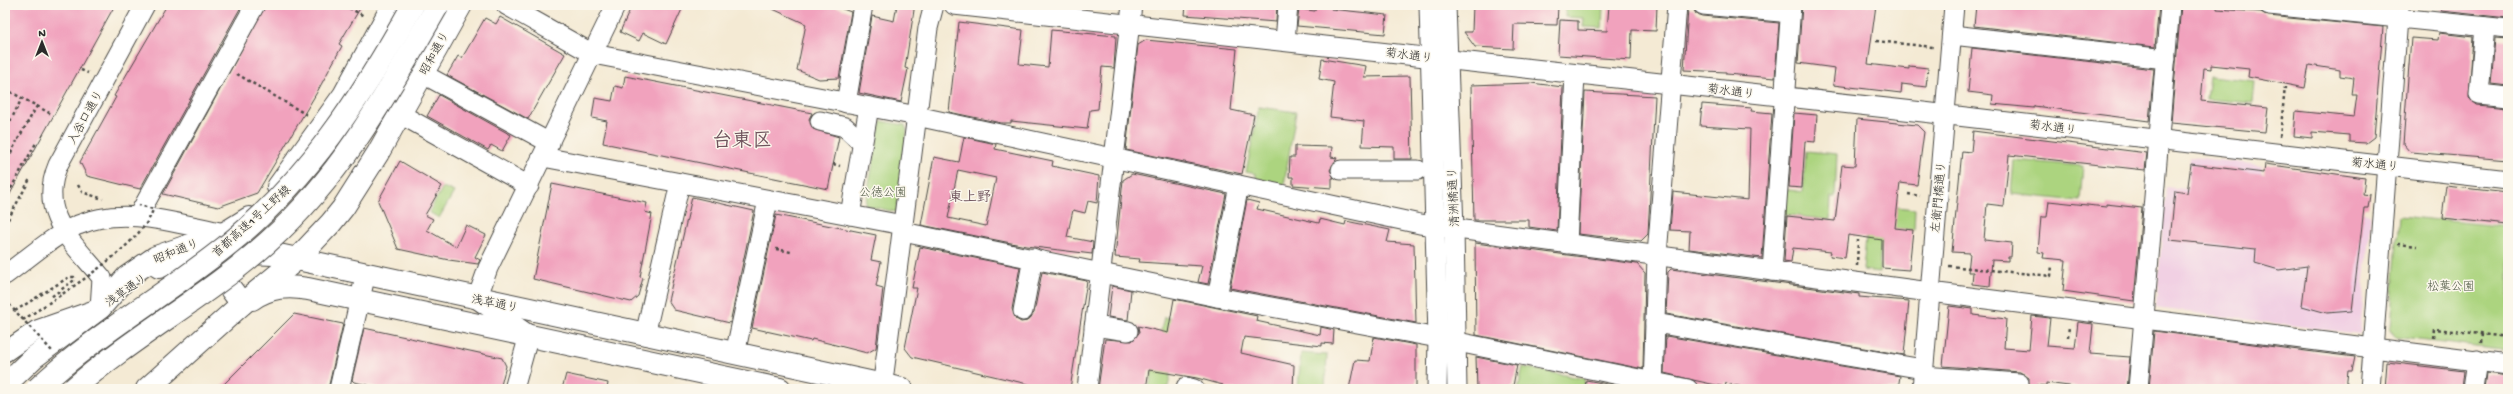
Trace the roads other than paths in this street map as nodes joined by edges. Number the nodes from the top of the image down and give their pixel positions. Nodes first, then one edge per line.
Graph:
1 (146, 5) edge
2 (256, 5) edge
3 (393, 5) edge
4 (413, 5) edge
5 (438, 5) edge
6 (461, 5) edge
7 (506, 5) edge
8 (616, 5) edge
9 (863, 5) edge
10 (934, 5) edge
11 (954, 5) edge
12 (1288, 5) edge
13 (1429, 5) edge
14 (1446, 5) edge
15 (1677, 5) edge
16 (1703, 5) edge
17 (1954, 5) edge
18 (2170, 5) edge
19 (2269, 5) edge
20 (1791, 9) edge
21 (2398, 11) edge
22 (1131, 14) edge
23 (2485, 27) junction
24 (2508, 29) edge
25 (1952, 35) junction
26 (1285, 41) junction
27 (593, 54) junction
28 (1438, 58) junction
29 (2166, 59) junction
30 (423, 74) junction
31 (1575, 74) junction
32 (1671, 84) junction
33 (1784, 97) junction
34 (2508, 97) edge
35 (846, 103) junction
36 (869, 107) junction
37 (400, 114) junction
38 (1945, 115) junction
39 (917, 117) junction
40 (820, 121) dead end
41 (2160, 140) junction
42 (861, 142) junction
43 (547, 150) junction
44 (1114, 159) junction
45 (2387, 165) junction
46 (1341, 170) dead end
47 (1418, 170) dead end
48 (1229, 180) junction
49 (2508, 180) edge
50 (680, 183) junction
51 (529, 186) junction
52 (768, 200) junction
53 (139, 211) junction
54 (850, 215) junction
55 (1435, 226) junction
56 (903, 229) junction
57 (1454, 229) junction
58 (65, 232) junction
59 (225, 233) junction
60 (1567, 244) junction
61 (1657, 255) junction
62 (298, 258) junction
63 (1033, 258) junction
64 (1772, 271) junction
65 (1100, 272) junction
66 (366, 273) junction
67 (5, 275) edge
68 (1930, 292) junction
69 (1216, 297) junction
70 (477, 299) junction
71 (360, 300) junction
72 (242, 304) junction
73 (100, 308) junction
74 (1023, 311) dead end
75 (2143, 319) junction
76 (1655, 323) junction
77 (1094, 326) junction
78 (1128, 331) dead end
79 (529, 335) junction
80 (645, 335) junction
81 (1438, 338) junction
82 (1456, 343) junction
83 (2374, 347) junction
84 (5, 352) edge
85 (735, 354) junction
86 (2477, 360) junction
87 (2508, 364) edge
88 (1923, 378) edge
89 (5, 385) edge
90 (747, 385) edge
91 (1653, 386) edge
92 (889, 388) edge
93 (37, 389) edge
94 (73, 389) edge
95 (147, 389) edge
96 (339, 389) edge
97 (514, 389) edge
98 (780, 389) edge
99 (1087, 389) edge
100 (1437, 389) edge
101 (1457, 389) edge
102 (1688, 389) edge
103 (2018, 389) edge
104 (2138, 389) edge
105 (2370, 389) edge
106 (2473, 389) edge

1 - 58 street, 入谷口通り
2 - 53 street
3 - 59 main road, 昭和通り
4 - 93 main road, 首都高速1号上野線, bridge
5 - 94 main road, 首都高速1号上野線, bridge
6 - 30 main road, 昭和通り
7 - 27 street
8 - 27 street
9 - 35 street
10 - 39 street
11 - 22 street, 菊水通り
12 - 26 street
13 - 28 street, 清洲橋通り
14 - 28 street, 清洲橋通り
15 - 32 street
16 - 20 street
17 - 25 street, 左衛門橋通り
18 - 29 street
19 - 21 street
20 - 33 street
21 - 23 street
21 - 45 street
22 - 26 street, 菊水通り
22 - 44 street
23 - 24 street
23 - 34 street
25 - 29 street
25 - 38 street, 左衛門橋通り
26 - 28 street, 菊水通り
27 - 35 street
27 - 43 street
28 - 31 street, 菊水通り
28 - 55 street, 清洲橋通り
28 - 57 street, 清洲橋通り
29 - 41 street
30 - 37 main road, 昭和通り
30 - 43 street
31 - 32 street, 菊水通り
31 - 60 street
32 - 33 street, 菊水通り
32 - 61 street
33 - 38 street, 菊水通り
33 - 64 street
35 - 36 street
36 - 39 street
36 - 42 street
37 - 51 street
37 - 62 main road, 昭和通り
38 - 41 street, 菊水通り
38 - 68 street, 左衛門橋通り
39 - 44 street
39 - 56 street
40 - 42 street
41 - 45 street, 菊水通り
41 - 75 street
42 - 54 street
43 - 50 street
43 - 51 street
44 - 48 street
44 - 65 street
45 - 49 street, 菊水通り
45 - 83 street
46 - 47 street
48 - 55 street
48 - 69 street
50 - 52 street
50 - 80 street
51 - 70 street
52 - 54 street
52 - 85 street
53 - 58 street
53 - 59 street
54 - 56 street
55 - 57 street
55 - 81 street, 清洲橋通り
56 - 63 street
56 - 92 street
57 - 60 street
57 - 82 street, 清洲橋通り
58 - 67 street
58 - 73 street, 入谷口通り
59 - 73 main road, 昭和通り
60 - 61 street
61 - 64 street
61 - 76 street
62 - 66 main road, 浅草通り
62 - 72 main road, 昭和通り
62 - 73 main road, 浅草通り
63 - 65 street
63 - 74 street
64 - 68 street
65 - 69 street
65 - 77 street
66 - 70 main road, 浅草通り
66 - 71 street
68 - 75 street
68 - 88 street, 左衛門橋通り
69 - 81 street
70 - 79 street
70 - 80 main road, 浅草通り
71 - 72 main road, 浅草通り
71 - 79 main road, 浅草通り
71 - 96 street
72 - 73 main road
72 - 95 main road
73 - 84 street
73 - 89 main road, 昭和通り
75 - 83 street
75 - 104 street
76 - 88 street
76 - 91 street
77 - 78 street
77 - 99 street
79 - 90 main road, 浅草通り
79 - 97 street
80 - 85 main road, 浅草通り
81 - 82 street
81 - 100 street, 清洲橋通り
82 - 91 street
82 - 101 street, 清洲橋通り
83 - 86 street
83 - 105 street
85 - 92 main road, 浅草通り
86 - 87 street
86 - 106 street
88 - 103 street
90 - 98 main road, 浅草通り
91 - 102 street

